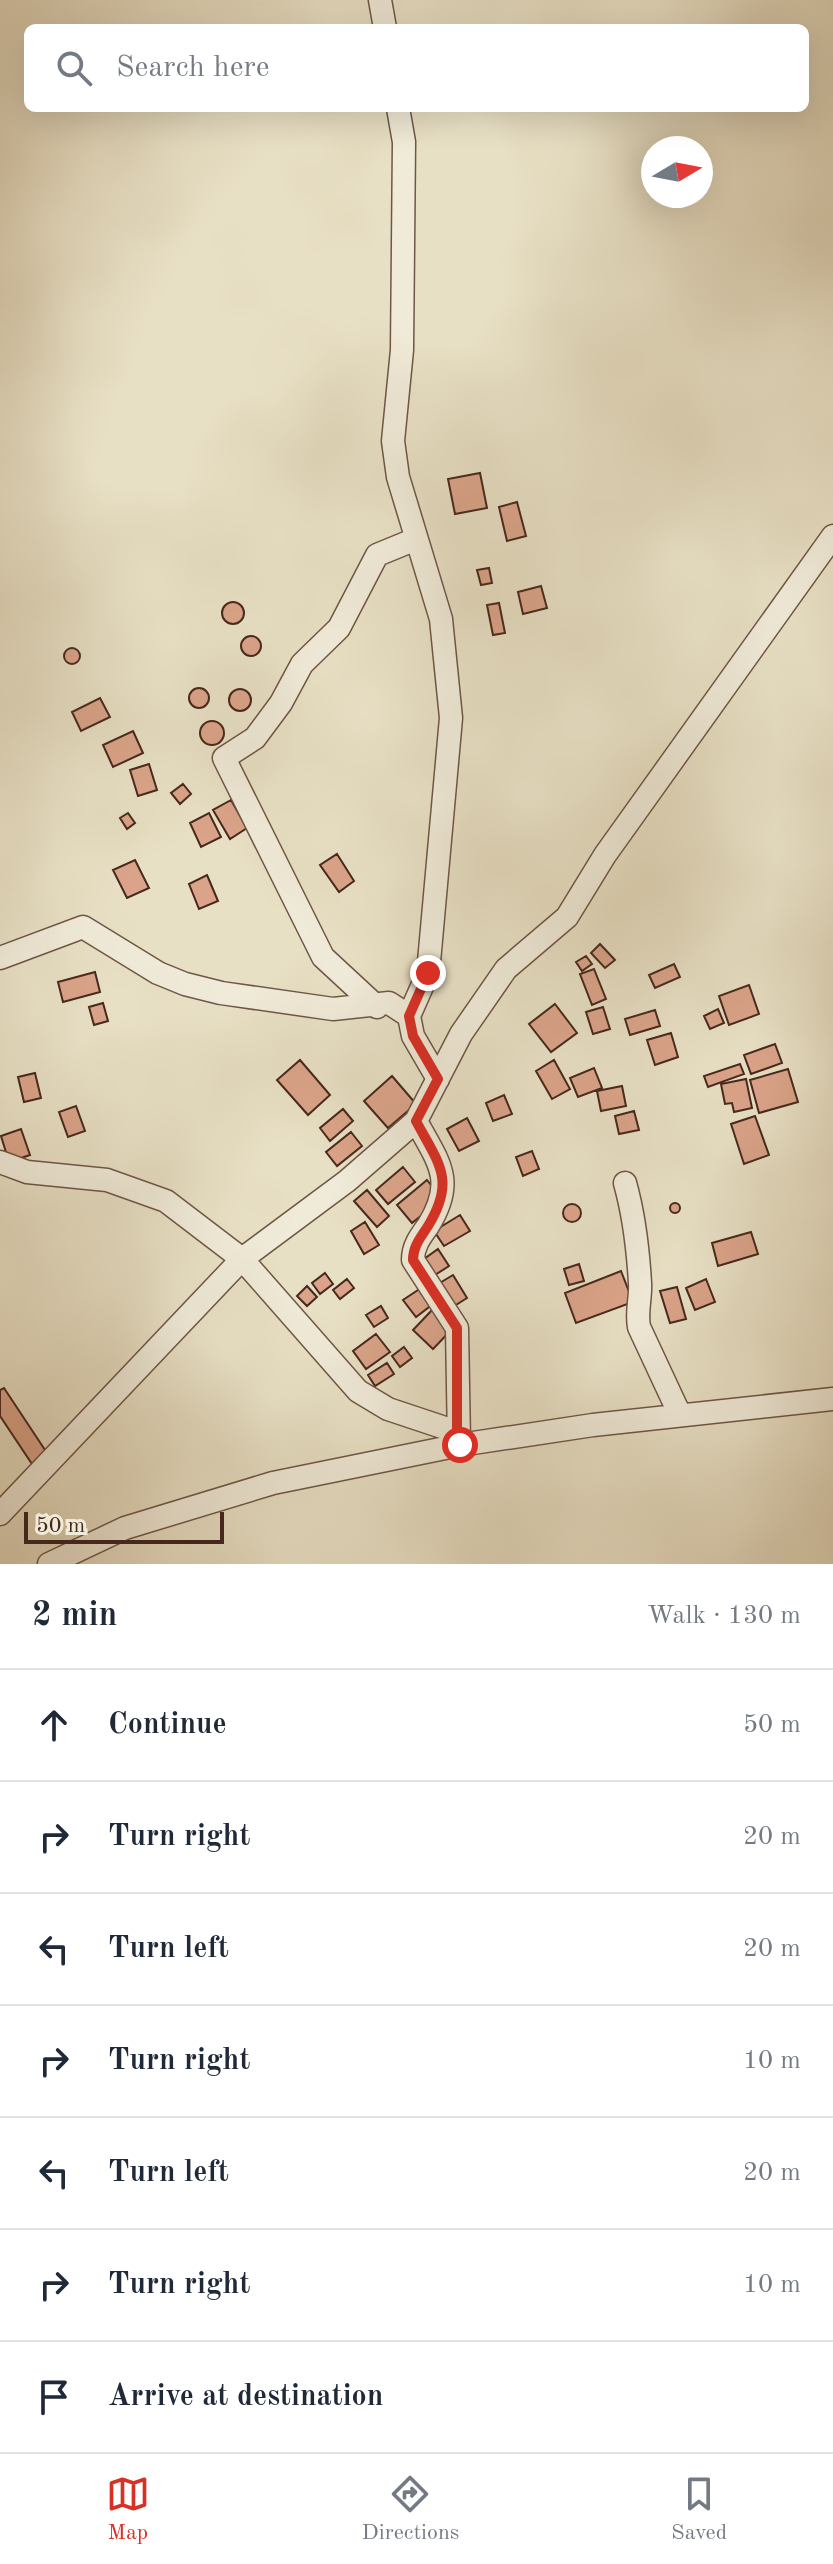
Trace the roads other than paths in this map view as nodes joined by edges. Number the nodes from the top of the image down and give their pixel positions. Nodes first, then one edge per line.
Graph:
1 (380, 0) edge
2 (384, 24) edge
3 (399, 112) edge
4 (833, 536) edge
5 (416, 539) junction
6 (0, 958) edge
7 (377, 1007) junction
8 (409, 1016) junction
9 (438, 1079) junction
10 (416, 1121) junction
11 (0, 1162) edge
12 (625, 1183) dead end
13 (242, 1259) junction
14 (833, 1399) edge
15 (680, 1415) junction
16 (458, 1438) junction
17 (0, 1514) edge
18 (49, 1564) edge

1 - 2 street
3 - 5 street
4 - 9 street
5 - 7 street
5 - 8 street
6 - 7 street
7 - 8 street
8 - 9 street
9 - 10 street
10 - 13 street
10 - 16 street
11 - 13 street
12 - 15 street
13 - 16 street
13 - 17 street
14 - 15 street
15 - 16 street
16 - 18 street

